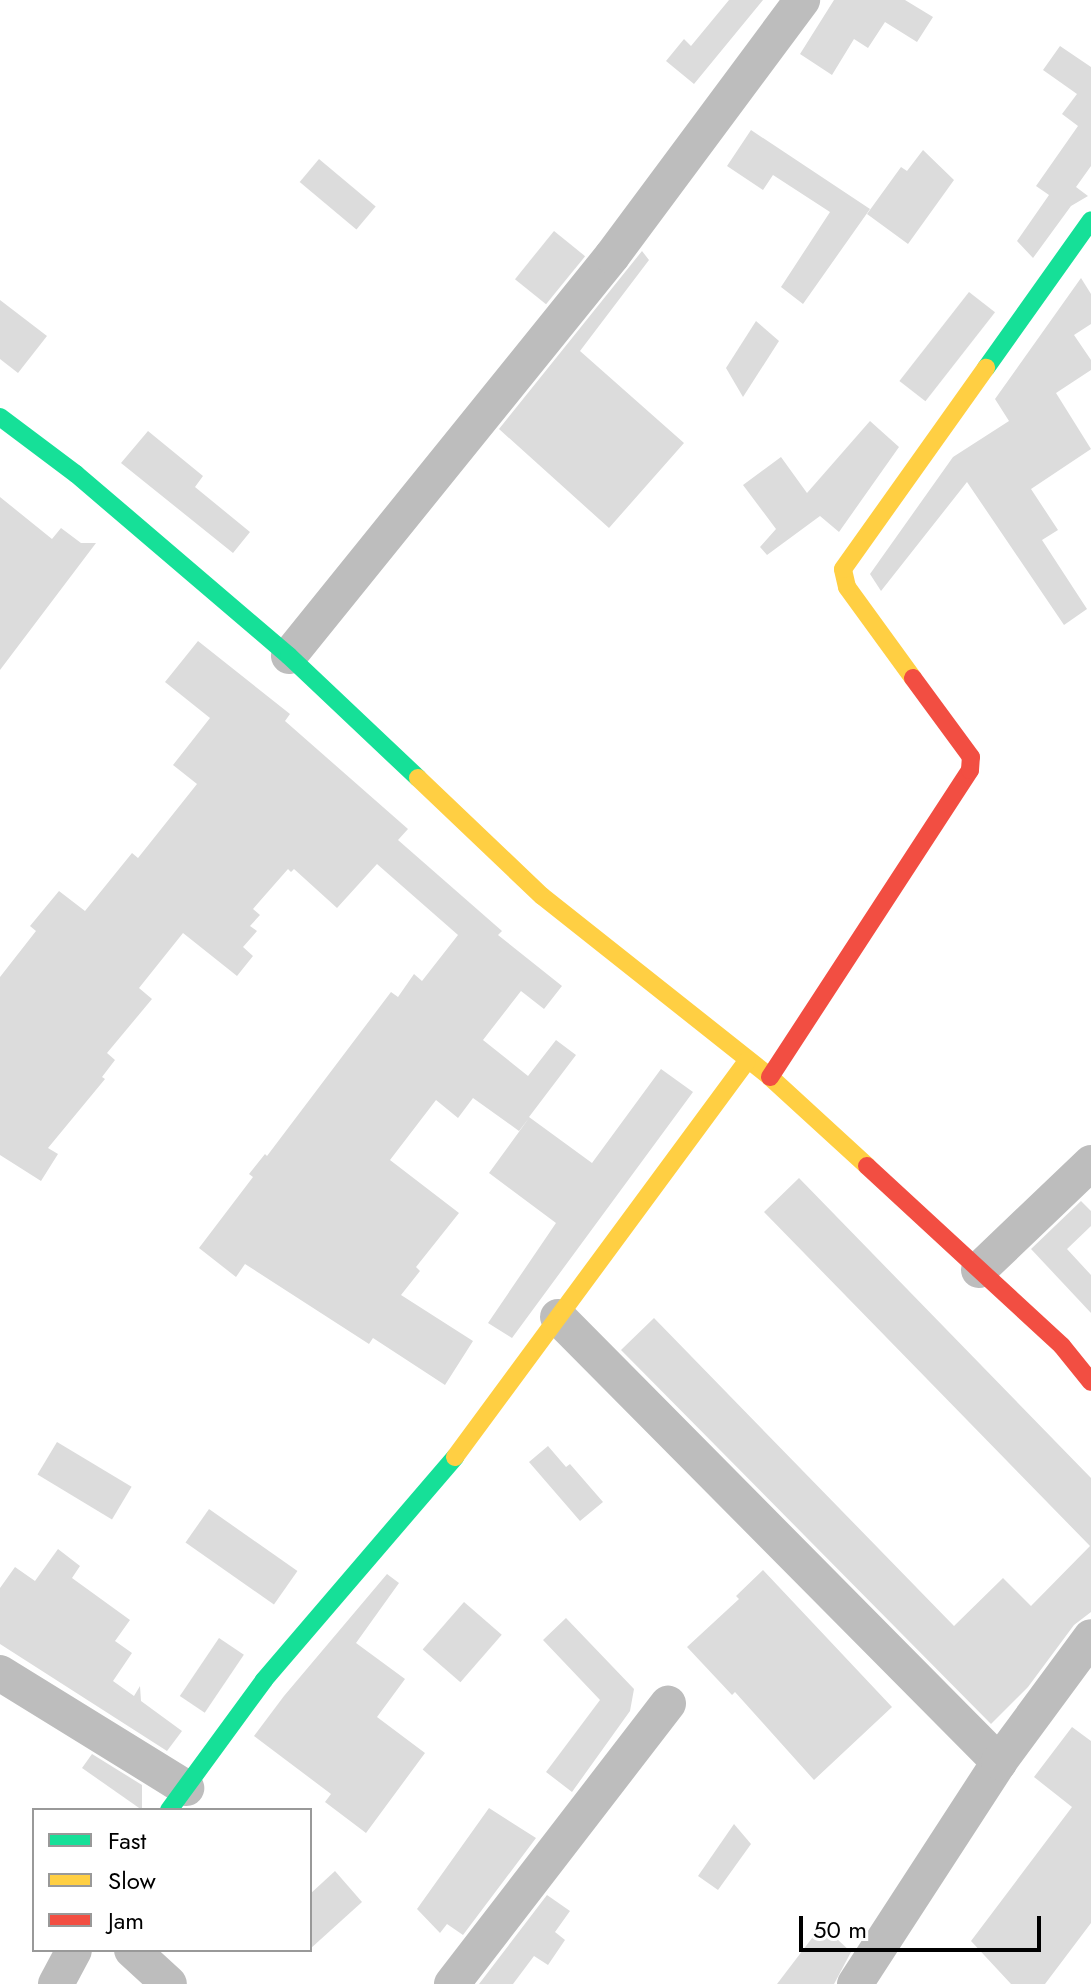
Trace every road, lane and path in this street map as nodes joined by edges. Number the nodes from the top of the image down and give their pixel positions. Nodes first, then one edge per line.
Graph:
1 (802, 0) edge
2 (1091, 220) edge
3 (0, 417) edge
4 (289, 656) junction
5 (747, 1061) junction
6 (770, 1077) junction
7 (1091, 1163) edge
8 (979, 1270) junction
9 (558, 1317) junction
10 (1091, 1382) edge
11 (1091, 1637) edge
12 (0, 1673) edge
13 (668, 1704) dead end
14 (999, 1762) junction
15 (178, 1799) edge
16 (73, 1952) edge
17 (134, 1952) edge
18 (56, 1984) edge
19 (169, 1984) edge
20 (452, 1984) edge
21 (855, 1984) edge

1 - 4 street
2 - 6 street
3 - 4 street
4 - 5 street
5 - 6 street
5 - 9 street
6 - 8 street
7 - 8 street
8 - 10 street
9 - 14 street
9 - 15 street
11 - 14 street
12 - 15 street
13 - 20 street
14 - 21 street
16 - 18 street
17 - 19 street

